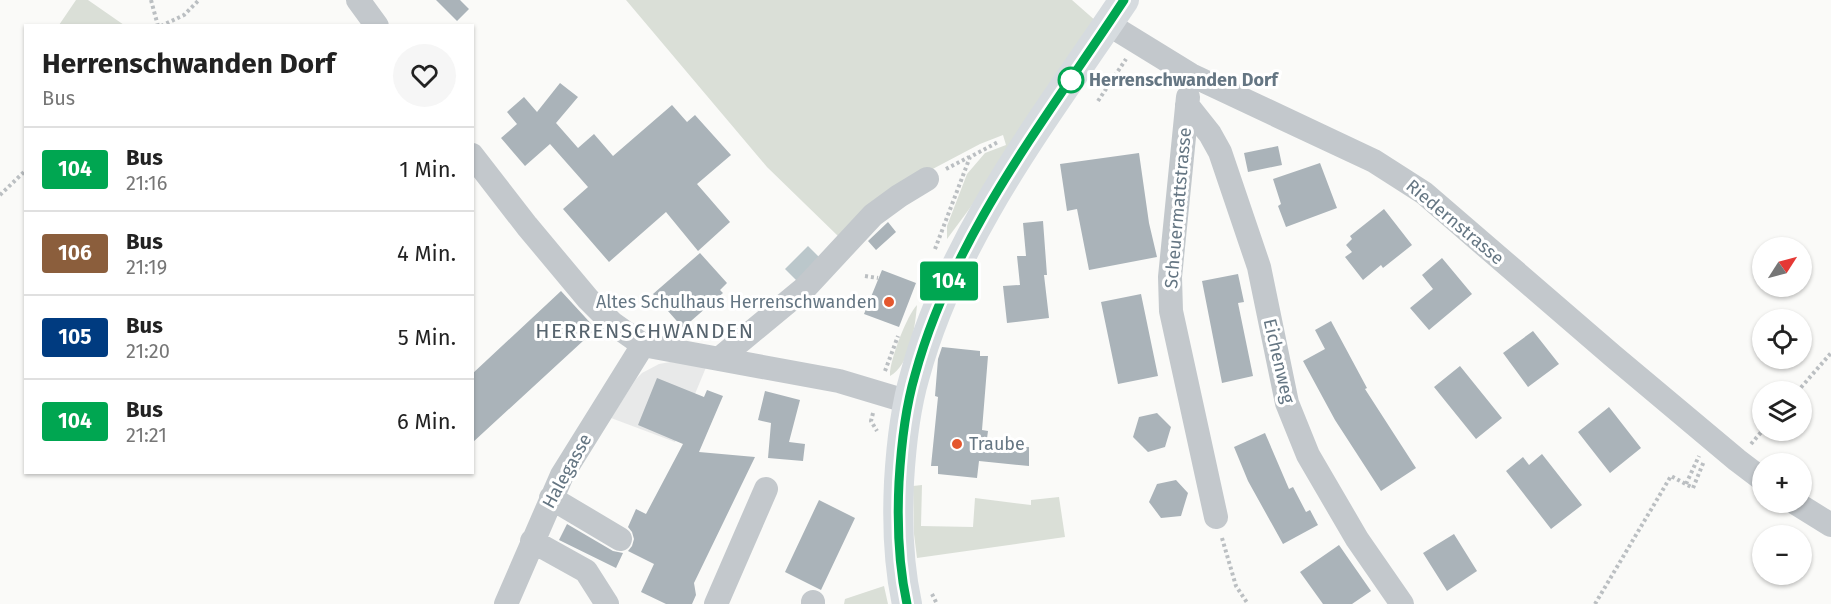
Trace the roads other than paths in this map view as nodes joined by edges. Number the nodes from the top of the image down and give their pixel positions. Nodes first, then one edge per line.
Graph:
1 (358, 0) edge
2 (1116, 12) edge
3 (376, 24) edge
4 (1191, 75) junction
5 (1187, 105) junction
6 (474, 158) edge
7 (927, 179) dead end
8 (643, 345) junction
9 (719, 359) junction
10 (909, 402) junction
11 (1752, 471) edge
12 (766, 489) dead end
13 (551, 498) junction
14 (1812, 513) edge
15 (1216, 518) road end
16 (1831, 525) edge
17 (620, 538) dead end
18 (532, 541) junction
19 (506, 604) edge
20 (607, 604) edge
21 (716, 604) edge
22 (907, 604) edge
23 (1402, 604) edge

1 - 3 street
2 - 4 street, Riedernstrasse
2 - 10 main road
4 - 5 street, Scheuermattstrasse
4 - 11 street, Riedernstrasse
5 - 15 street, Scheuermattstrasse
5 - 23 street, Eichenweg
6 - 8 street
7 - 9 street
8 - 9 street
8 - 13 street, Halegasse
9 - 10 street
10 - 22 main road
12 - 21 street
13 - 17 street
13 - 18 street, Halegasse
14 - 16 street
18 - 19 street, Halegasse
18 - 20 street

